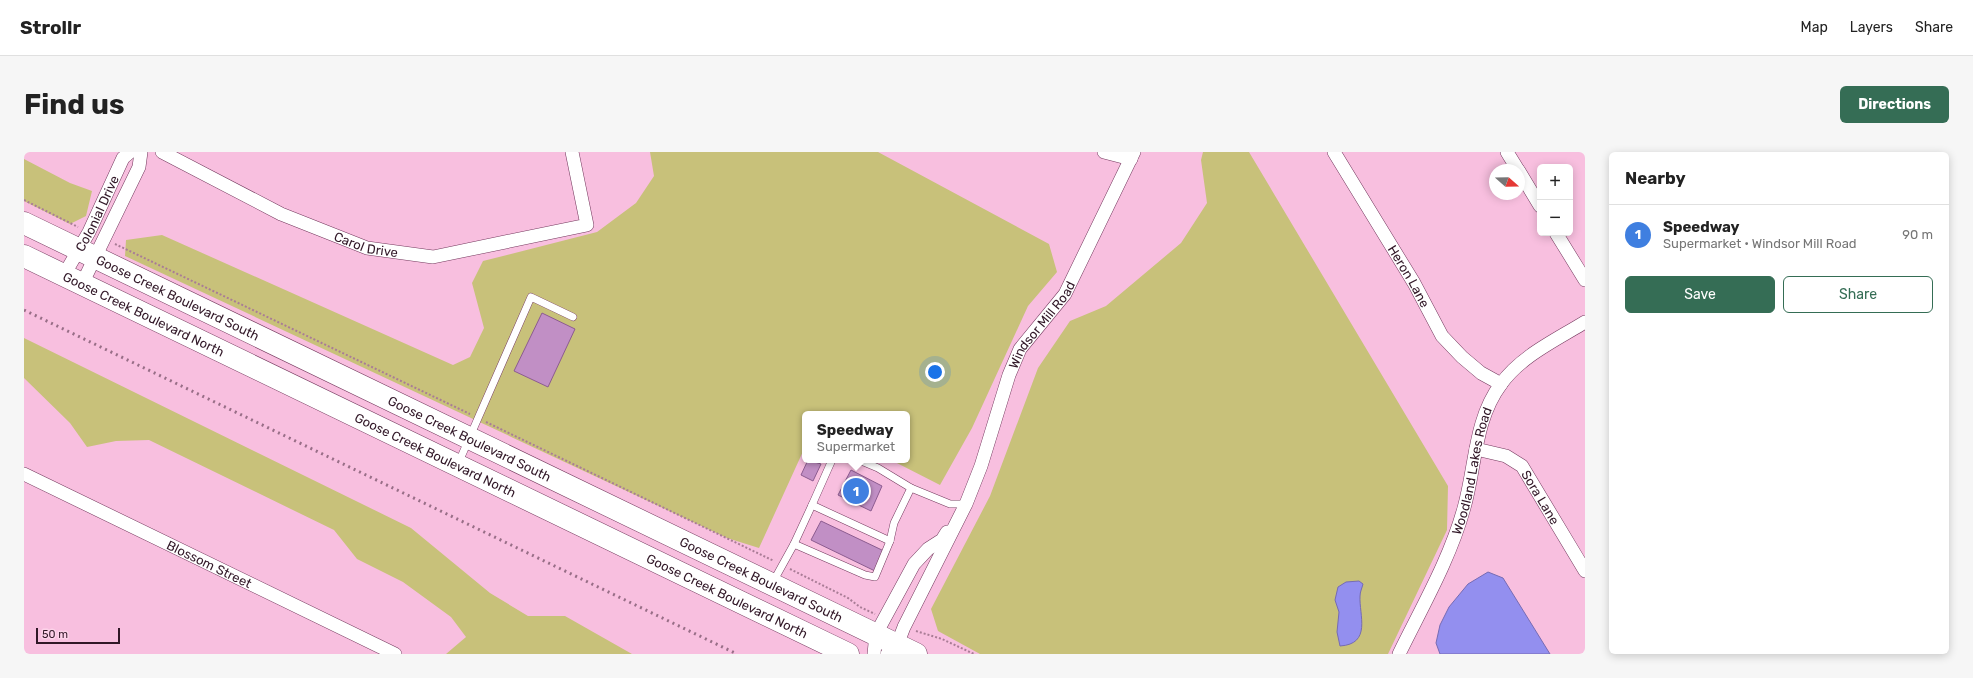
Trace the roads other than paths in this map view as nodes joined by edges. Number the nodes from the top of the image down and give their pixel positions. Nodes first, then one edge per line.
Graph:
1 (130, 152) edge
2 (141, 152) edge
3 (162, 152) edge
4 (572, 152) edge
5 (1104, 152) edge
6 (1334, 152) edge
7 (1507, 152) edge
8 (1132, 156) edge
9 (1515, 164) edge
10 (1525, 181) edge
11 (1537, 201) edge
12 (24, 222) edge
13 (1558, 236) edge
14 (92, 244) junction
15 (24, 256) edge
16 (73, 279) junction
17 (1585, 280) edge
18 (573, 317) dead end
19 (1585, 322) edge
20 (1501, 384) junction
21 (475, 428) junction
22 (1476, 449) junction
23 (831, 463) edge
24 (866, 463) edge
25 (458, 465) junction
26 (24, 474) edge
27 (911, 488) junction
28 (966, 504) junction
29 (812, 505) junction
30 (890, 541) junction
31 (794, 544) junction
32 (1585, 571) edge
33 (777, 574) junction
34 (878, 636) edge
35 (901, 645) edge
36 (395, 654) edge
37 (848, 654) edge
38 (1399, 654) edge

1 - 14 street, Colonial Drive
2 - 14 street, Colonial Drive
3 - 4 street, Carol Drive
5 - 8 street
6 - 20 street, Heron Lane
7 - 9 street
8 - 28 street, Windsor Mill Road
10 - 11 street
12 - 14 highway, Goose Creek Boulevard South
13 - 17 street
14 - 16 street, Colonial Drive
14 - 16 street, Colonial Drive
14 - 21 highway, Goose Creek Boulevard South
15 - 16 highway, Goose Creek Boulevard North
16 - 25 highway, Goose Creek Boulevard North
18 - 21 lane
19 - 20 street, Woodland Lakes Road
20 - 22 street, Woodland Lakes Road
21 - 25 lane
21 - 33 highway, Goose Creek Boulevard South
22 - 32 street, Sora Lane
22 - 38 street, Woodland Lakes Road
23 - 29 lane
24 - 27 lane
25 - 37 highway, Goose Creek Boulevard North
26 - 36 street, Blossom Street
27 - 28 lane
27 - 30 lane
28 - 34 street, Windsor Mill Road
28 - 35 street, Windsor Mill Road
29 - 30 lane
29 - 31 lane
30 - 31 lane
31 - 33 lane
33 - 34 highway, Goose Creek Boulevard South
34 - 35 highway, Goose Creek Boulevard South

